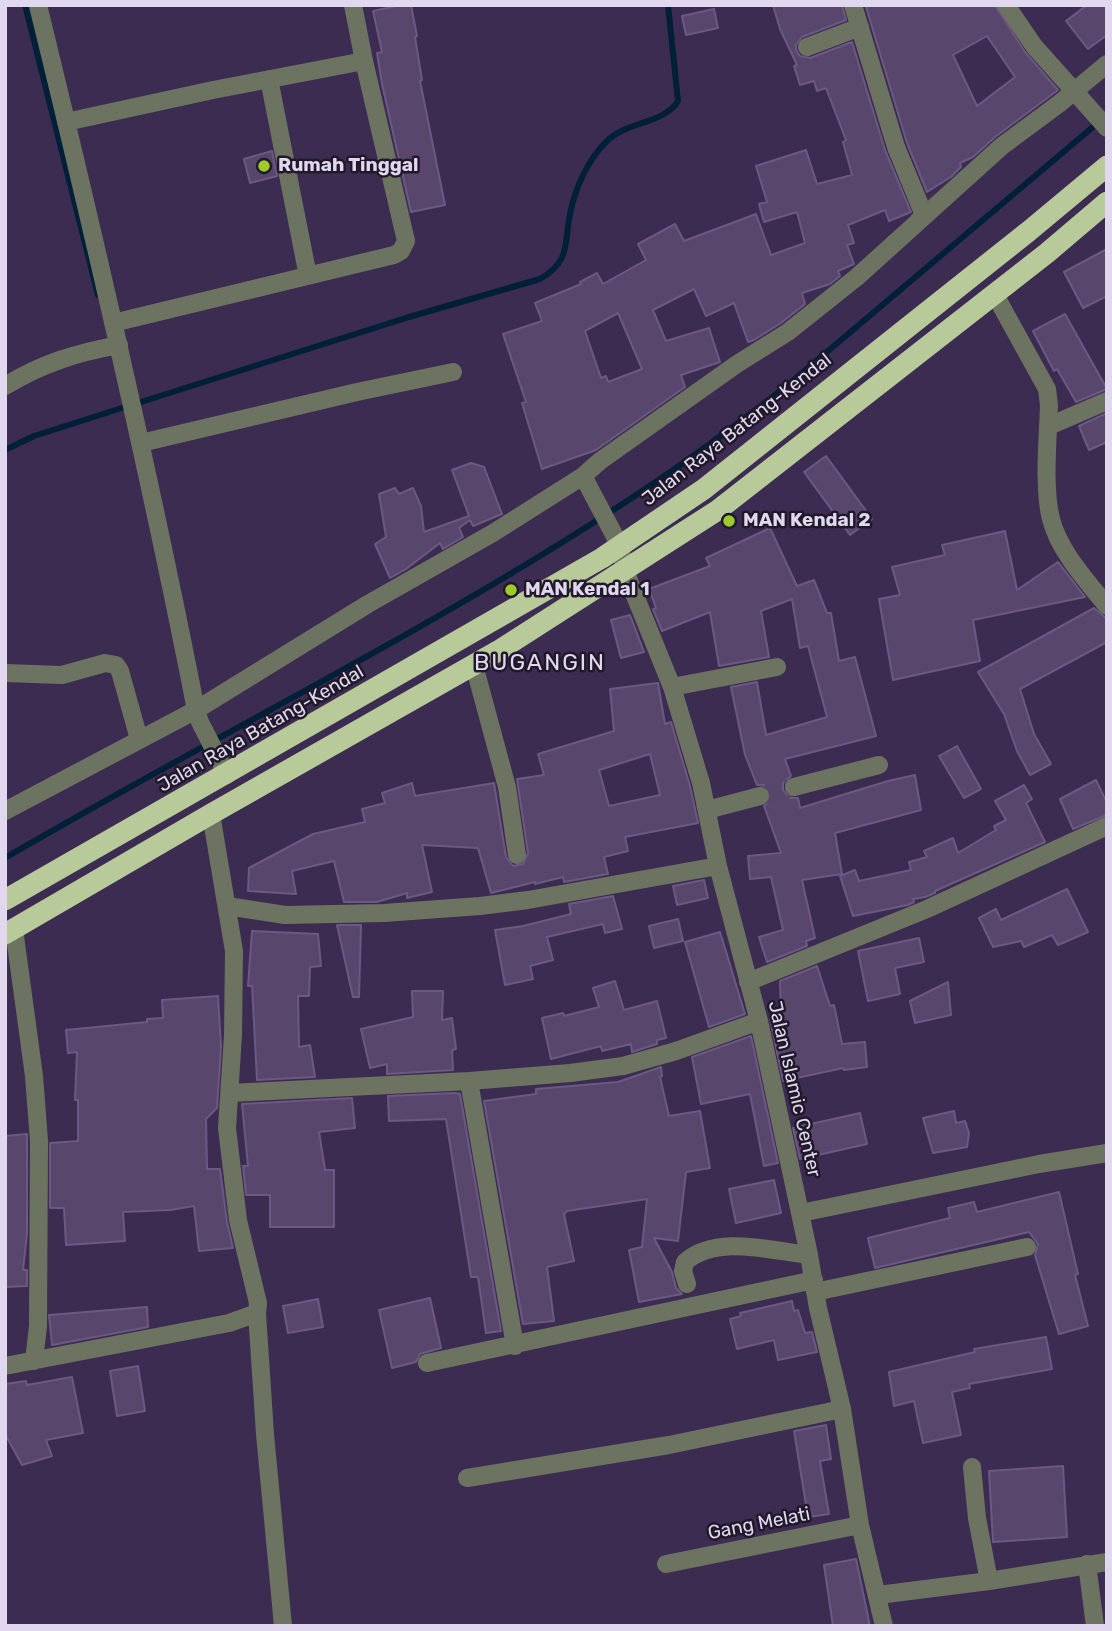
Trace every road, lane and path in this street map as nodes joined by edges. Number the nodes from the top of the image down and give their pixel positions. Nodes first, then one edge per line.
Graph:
1 (37, 5) edge
2 (353, 5) edge
3 (853, 5) edge
4 (1006, 5) edge
5 (860, 27) junction
6 (807, 47) dead end
7 (363, 61) junction
8 (1107, 64) edge
9 (269, 79) junction
10 (1077, 94) junction
11 (66, 122) junction
12 (1107, 128) edge
13 (1107, 166) edge
14 (1107, 202) edge
15 (918, 221) junction
16 (308, 276) junction
17 (994, 293) junction
18 (113, 323) junction
19 (119, 345) junction
20 (453, 372) dead end
21 (5, 386) edge
22 (1107, 401) edge
23 (1049, 426) junction
24 (141, 443) junction
25 (585, 480) junction
26 (617, 540) junction
27 (625, 571) junction
28 (1107, 606) edge
29 (474, 665) junction
30 (777, 667) dead end
31 (5, 673) edge
32 (672, 687) junction
33 (198, 716) junction
34 (139, 739) junction
35 (879, 765) dead end
36 (227, 775) junction
37 (794, 787) tunnel mouth
38 (760, 796) tunnel mouth
39 (707, 810) junction
40 (5, 811) edge
41 (211, 814) junction
42 (1107, 826) edge
43 (517, 855) dead end
44 (718, 866) junction
45 (5, 901) edge
46 (227, 906) junction
47 (10, 932) edge
48 (748, 982) junction
49 (759, 1021) junction
50 (469, 1081) junction
51 (230, 1093) junction
52 (1107, 1153) edge
53 (801, 1213) junction
54 (1027, 1247) dead end
55 (810, 1255) junction
56 (687, 1284) dead end
57 (815, 1286) junction
58 (257, 1313) junction
59 (515, 1346) junction
60 (34, 1361) junction
61 (427, 1363) dead end
62 (5, 1366) edge
63 (842, 1409) junction
64 (972, 1467) dead end
65 (467, 1478) dead end
66 (860, 1525) junction
67 (1107, 1562) edge
68 (666, 1564) dead end
69 (1087, 1564) junction
70 (989, 1581) junction
71 (878, 1595) junction
72 (283, 1626) edge
73 (884, 1626) edge
74 (1095, 1626) edge

1 - 11 street
2 - 7 street
3 - 5 street
4 - 10 street
5 - 6 street
5 - 15 street
7 - 9 street
7 - 16 street
8 - 10 street
9 - 11 street
9 - 16 street
10 - 12 street
10 - 15 street
11 - 18 street
13 - 26 highway, Jalan Raya Batang-Kendal
14 - 17 highway
15 - 25 street
16 - 18 street
17 - 23 street
17 - 27 highway
18 - 19 street
19 - 21 street
19 - 24 street
20 - 24 street
22 - 23 street
23 - 28 street
24 - 33 street
25 - 26 street, Jalan Islamic Center
25 - 33 street
26 - 27 street, Jalan Islamic Center
26 - 36 highway, Jalan Raya Batang-Kendal
27 - 29 highway
27 - 32 street, Jalan Islamic Center
29 - 41 highway
29 - 43 street
30 - 32 street
31 - 34 street
32 - 39 street, Jalan Islamic Center
33 - 34 street
33 - 36 street
34 - 40 street
35 - 37 street
36 - 45 highway, Jalan Raya Batang-Kendal
38 - 39 street
39 - 44 street, Jalan Islamic Center
41 - 46 street
41 - 47 highway
42 - 48 street
44 - 46 street
44 - 48 street, Jalan Islamic Center
46 - 51 street
47 - 60 street
48 - 49 street, Jalan Islamic Center
49 - 50 street
49 - 53 street, Jalan Islamic Center
50 - 51 street
50 - 59 street
51 - 58 street
52 - 53 street
53 - 55 street, Jalan Islamic Center
54 - 57 street
55 - 56 street
55 - 57 street, Jalan Islamic Center
57 - 59 street
57 - 63 street, Jalan Islamic Center
58 - 60 street
58 - 72 street
59 - 61 street
60 - 62 street
63 - 65 street
63 - 66 street, Jalan Islamic Center
64 - 70 street
66 - 68 street, Gang Melati
66 - 71 street, Jalan Islamic Center
67 - 69 street
69 - 70 street
69 - 74 street
70 - 71 street
71 - 73 street, Jalan Islamic Center

